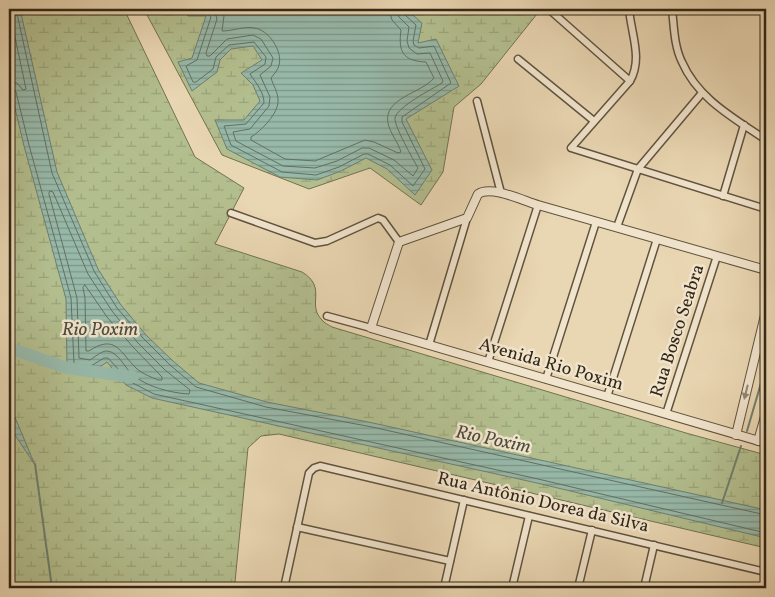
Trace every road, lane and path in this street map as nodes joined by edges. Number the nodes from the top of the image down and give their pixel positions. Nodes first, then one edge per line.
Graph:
1 (628, 9) edge
2 (672, 9) edge
3 (552, 12) dead end
4 (518, 59) dead end
5 (630, 81) junction
6 (702, 93) junction
7 (477, 101) dead end
8 (594, 121) junction
9 (744, 125) junction
10 (765, 137) edge
11 (638, 169) junction
12 (502, 193) junction
13 (723, 196) junction
14 (538, 205) junction
15 (766, 209) edge
16 (231, 213) dead end
17 (467, 218) junction
18 (596, 222) junction
19 (617, 227) junction
20 (656, 239) junction
21 (399, 242) junction
22 (717, 256) junction
23 (766, 270) edge
24 (766, 311) edge
25 (327, 316) dead end
26 (370, 328) junction
27 (429, 345) junction
28 (488, 362) junction
29 (546, 379) junction
30 (607, 397) junction
31 (766, 413) edge
32 (666, 414) junction
33 (736, 435) junction
34 (762, 442) edge
35 (464, 500) junction
36 (529, 516) junction
37 (297, 527) junction
38 (592, 530) junction
39 (654, 545) junction
40 (450, 561) junction
41 (766, 572) edge
42 (284, 588) edge
43 (444, 588) edge
44 (512, 588) edge
45 (578, 588) edge
46 (644, 588) edge

1 - 5 street
2 - 6 street
3 - 5 street
4 - 8 street
5 - 8 street
6 - 9 street
6 - 11 street
7 - 12 street
8 - 11 street
9 - 10 street
9 - 13 street
11 - 13 street
11 - 19 street
12 - 14 street
12 - 17 street
13 - 15 street
14 - 18 street
14 - 28 street
16 - 21 street
17 - 21 street
17 - 27 street
18 - 19 street
18 - 29 street
19 - 20 street
20 - 22 street
20 - 30 street
21 - 26 street
22 - 23 street
22 - 32 street, Rua Bosco Seabra
24 -> 33 street
25 - 26 street, Avenida Rio Poxim
26 - 27 street, Avenida Rio Poxim
27 - 28 street, Avenida Rio Poxim
28 - 29 street, Avenida Rio Poxim
29 - 30 street, Avenida Rio Poxim
30 - 32 street, Avenida Rio Poxim
31 - 34 street
32 - 33 street, Avenida Rio Poxim
33 - 34 street, Avenida Rio Poxim
35 - 36 street, Rua Antônio Dorea da Silva
35 - 37 street, Rua Antônio Dorea da Silva
35 - 40 street
36 - 38 street, Rua Antônio Dorea da Silva
36 - 44 street
37 - 40 street
37 - 42 street
38 - 39 street, Rua Antônio Dorea da Silva
38 - 45 street
39 - 41 street, Rua Antônio Dorea da Silva
39 - 46 street
40 - 43 street

